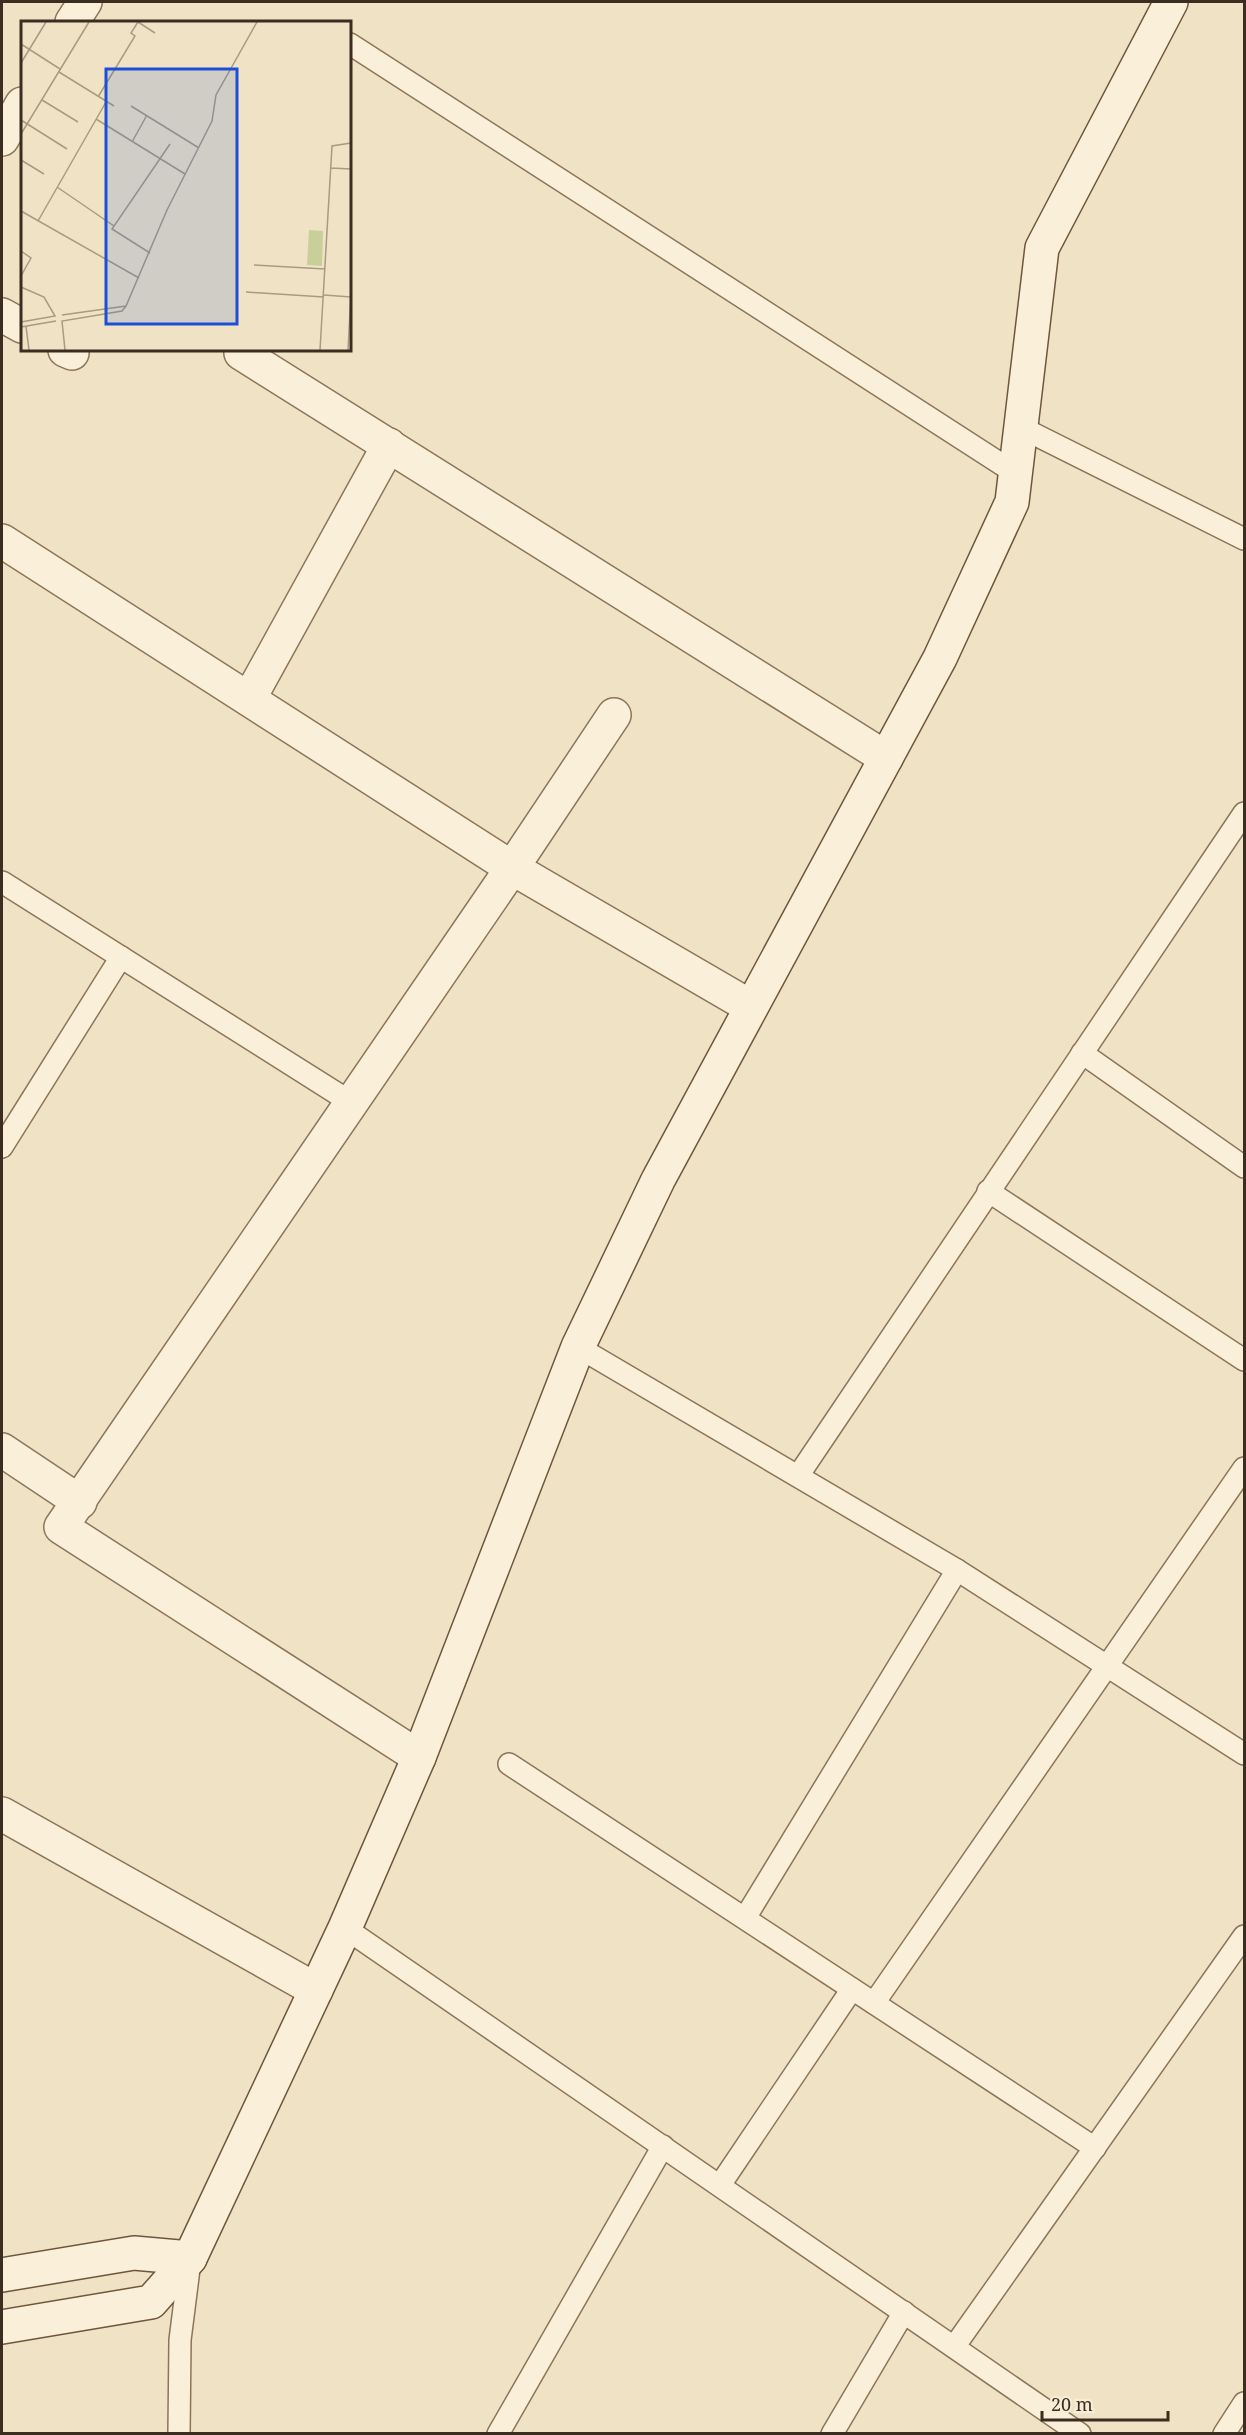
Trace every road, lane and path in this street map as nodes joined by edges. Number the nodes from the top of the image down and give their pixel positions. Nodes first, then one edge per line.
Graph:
1 (85, 2) edge
2 (1171, 2) edge
3 (73, 21) edge
4 (351, 45) edge
5 (21, 106) edge
6 (2, 139) edge
7 (2, 315) edge
8 (21, 325) edge
9 (241, 353) dead end
10 (1020, 427) junction
11 (389, 445) junction
12 (1015, 473) junction
13 (1245, 539) edge
14 (2, 541) edge
15 (249, 699) junction
16 (614, 715) dead end
17 (886, 758) junction
18 (1245, 813) edge
19 (512, 868) junction
20 (2, 882) edge
21 (121, 957) junction
22 (751, 1007) junction
23 (1082, 1053) junction
24 (351, 1103) junction
25 (2, 1147) edge
26 (1245, 1167) edge
27 (988, 1191) junction
28 (578, 1347) junction
29 (1245, 1360) edge
30 (2, 1450) edge
31 (1245, 1468) edge
32 (798, 1476) junction
33 (80, 1502) junction
34 (957, 1570) junction
35 (1108, 1665) junction
36 (1245, 1754) edge
37 (419, 1757) junction
38 (509, 1764) dead end
39 (2, 1814) edge
40 (745, 1918) junction
41 (345, 1928) junction
42 (1245, 1936) edge
43 (852, 1989) junction
44 (316, 1990) junction
45 (874, 2003) junction
46 (663, 2146) junction
47 (1095, 2148) junction
48 (720, 2185) junction
49 (190, 2258) junction
50 (2, 2275) edge
51 (904, 2312) junction
52 (2, 2327) edge
53 (954, 2347) junction
54 (1245, 2403) edge
55 (179, 2433) edge
56 (498, 2433) edge
57 (832, 2433) edge
58 (1080, 2433) edge
59 (1224, 2433) edge

1 - 3 street
2 - 10 street
4 - 12 lane
5 - 6 street
7 - 8 street
9 - 11 street
10 - 12 street
10 - 13 lane
11 - 15 street
11 - 17 street
12 - 17 street
14 - 15 street
15 - 19 street
16 - 19 street
17 - 22 street
18 - 23 lane
19 - 22 street
19 - 24 street
20 - 21 lane
21 - 24 lane
21 - 25 lane
22 - 28 street
23 - 26 lane
23 - 27 lane
24 - 33 street
27 - 29 lane
27 - 32 lane
28 - 32 lane
28 - 37 street
30 - 33 street
31 - 35 lane
32 - 34 lane
33 - 37 street
34 - 35 lane
34 - 40 lane
35 - 36 lane
35 - 45 lane
37 - 41 street
38 - 40 lane
39 - 44 street
40 - 43 lane
41 - 44 street
41 - 46 lane
42 - 47 lane
43 - 45 lane
43 - 48 lane
44 - 49 street
45 - 47 lane
46 - 48 lane
46 - 56 lane
47 - 53 lane
48 - 51 lane
49 - 50 street
49 - 52 street
49 - 55 lane
51 - 53 lane
51 - 57 lane
53 - 58 lane
54 - 59 lane

